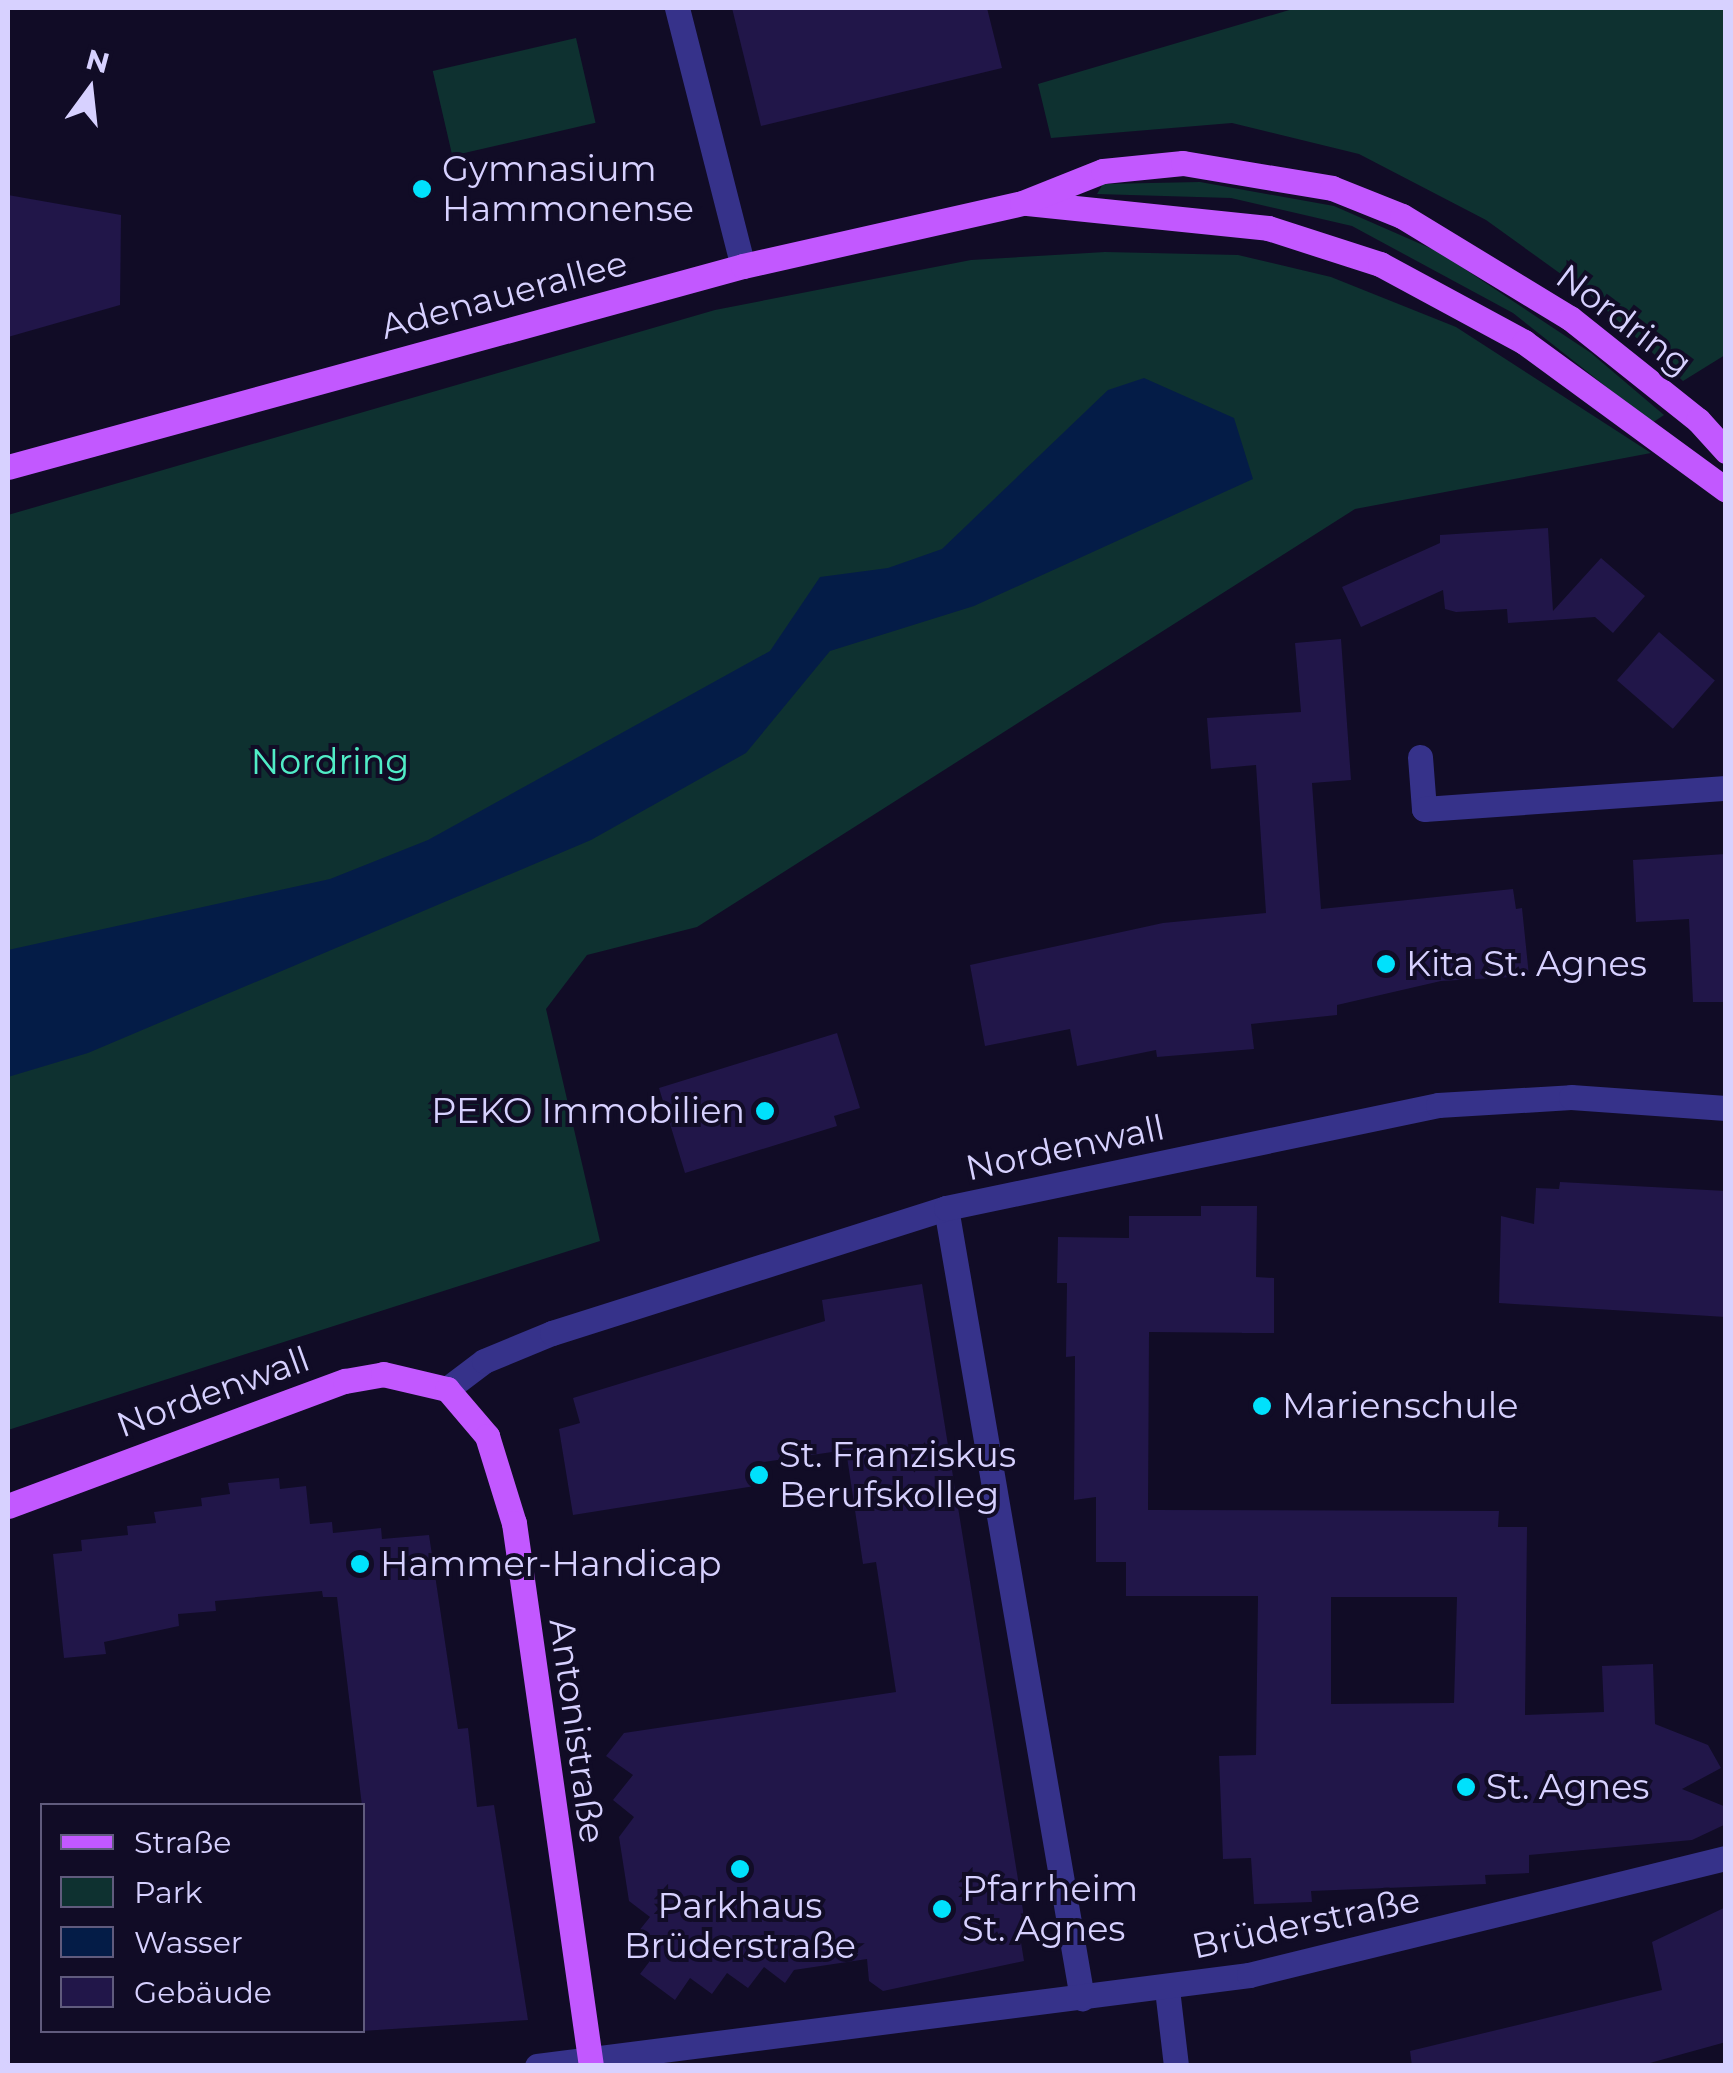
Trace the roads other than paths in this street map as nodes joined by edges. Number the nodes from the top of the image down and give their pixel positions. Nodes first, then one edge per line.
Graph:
1 (677, 8) edge
2 (1022, 203) junction
3 (1472, 254) joint
4 (743, 266) junction
5 (1726, 451) edge
6 (8, 467) edge
7 (1726, 490) edge
8 (1420, 757) dead end
9 (1726, 788) edge
10 (1726, 1108) edge
11 (946, 1208) junction
12 (447, 1389) junction
13 (8, 1506) edge
14 (1726, 1858) edge
15 (1167, 1989) junction
16 (1082, 1998) junction
17 (591, 2064) edge
18 (537, 2066) edge
19 (1176, 2066) edge

1 - 4 street
2 - 3 main road, Adenauerallee
2 - 4 main road, Adenauerallee
2 - 7 main road, Adenauerallee
3 - 5 main road, Nordring
4 - 6 main road, Adenauerallee
8 - 9 street
10 - 11 street, Nordenwall
11 - 12 street, Nordenwall
11 - 16 street
12 - 13 main road, Nordenwall
12 - 17 main road, Antonistraße
14 - 15 street, Brüderstraße
15 - 16 street, Brüderstraße
15 - 19 street
16 - 17 street, Brüderstraße
17 - 18 street, Brüderstraße

